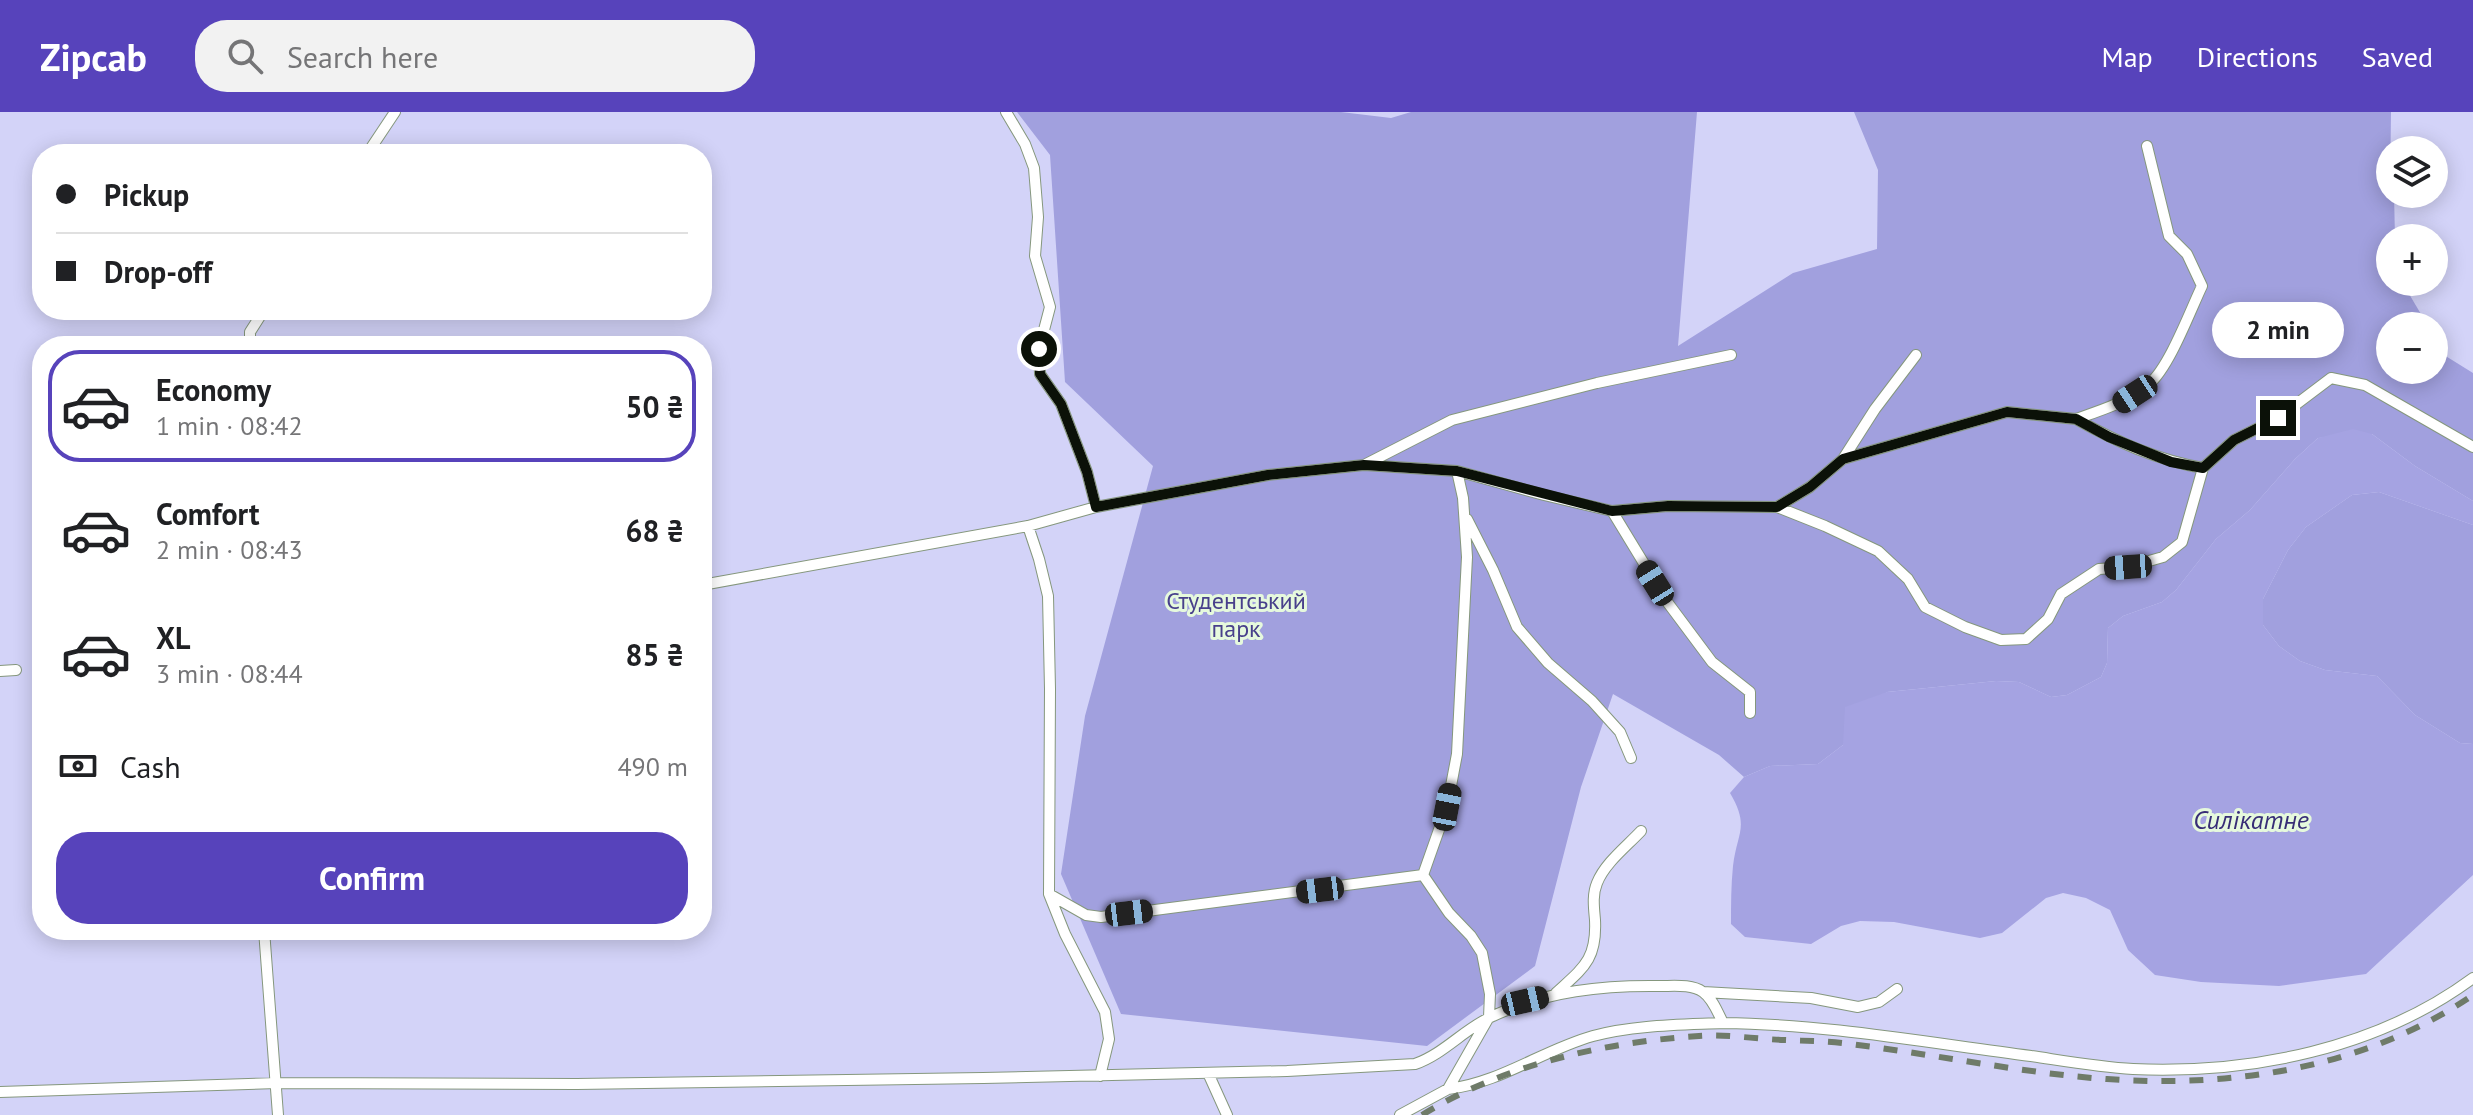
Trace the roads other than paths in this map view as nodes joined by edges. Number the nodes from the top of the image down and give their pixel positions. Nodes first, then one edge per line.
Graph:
1 (395, 112) edge
2 (1006, 112) edge
3 (374, 144) edge
4 (2147, 146) dead end
5 (1731, 355) dead end
6 (1916, 355) dead end
7 (2076, 419) junction
8 (2473, 447) edge
9 (1843, 459) junction
10 (1364, 465) junction
11 (2203, 468) junction
12 (1457, 471) junction
13 (1096, 507) junction
14 (1777, 507) junction
15 (1612, 511) junction
16 (1464, 514) junction
17 (1028, 526) junction
18 (712, 583) edge
19 (16, 670) dead end
20 (0, 671) edge
21 (1750, 713) dead end
22 (1631, 758) dead end
23 (1641, 831) dead end
24 (1423, 875) junction
25 (1049, 894) junction
26 (264, 940) edge
27 (2473, 978) edge
28 (1897, 989) dead end
29 (1703, 992) junction
30 (1555, 995) junction
31 (1489, 1017) junction
32 (1723, 1023) junction
33 (1208, 1073) junction
34 (1100, 1076) junction
35 (277, 1083) junction
36 (1448, 1089) junction
37 (0, 1092) edge
38 (278, 1115) edge
39 (1227, 1115) edge
40 (1400, 1115) edge

1 - 3 lane
2 - 13 lane
4 - 7 lane
5 - 10 lane
6 - 9 lane
7 - 9 lane
7 - 11 lane
8 - 11 lane
9 - 14 lane
10 - 12 lane
10 - 13 lane
11 - 14 lane
12 - 15 lane
12 - 16 lane
13 - 17 lane
14 - 15 lane
15 - 21 lane
16 - 22 lane
16 - 24 lane
17 - 18 lane
17 - 25 lane
19 - 20 lane
23 - 30 lane
24 - 25 lane
24 - 31 lane
25 - 34 lane
26 - 35 lane
27 - 32 lane
28 - 29 lane
29 - 30 lane
29 - 32 lane
30 - 31 lane
31 - 33 lane
31 - 36 lane
32 - 36 lane
33 - 34 lane
33 - 39 lane
34 - 35 lane
35 - 37 lane
35 - 38 lane
36 - 40 lane

